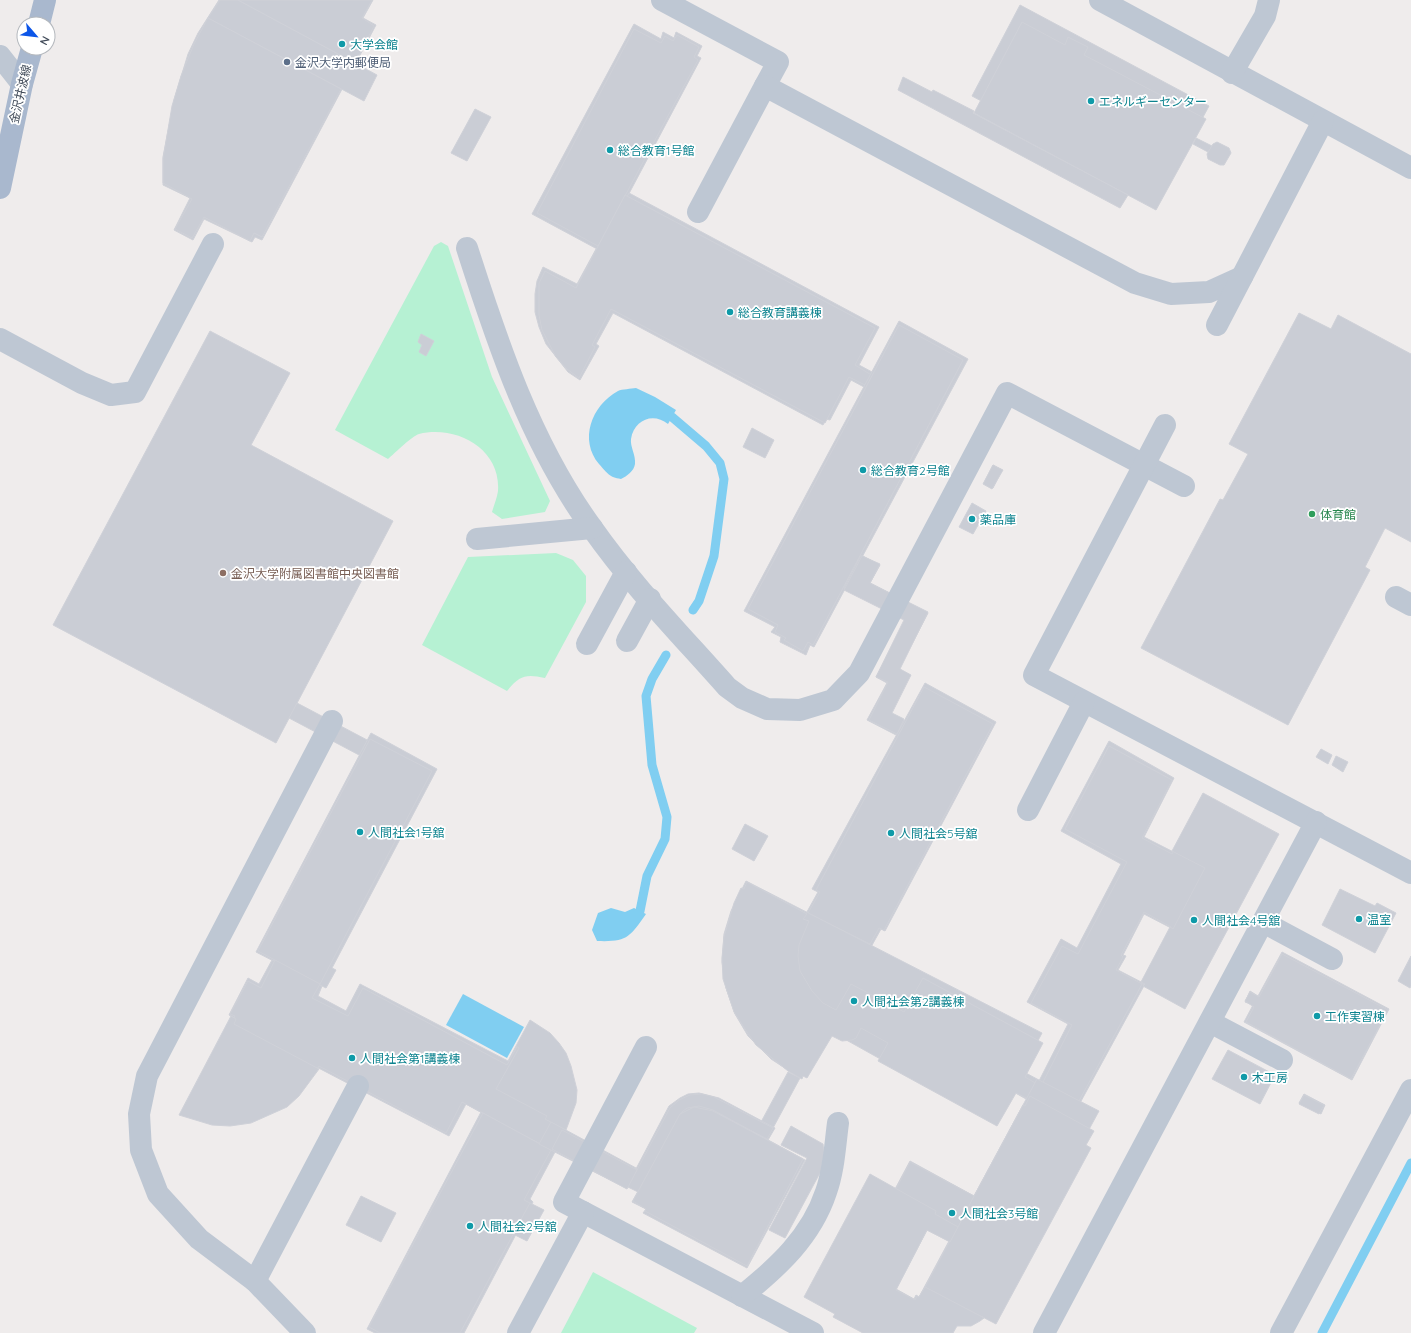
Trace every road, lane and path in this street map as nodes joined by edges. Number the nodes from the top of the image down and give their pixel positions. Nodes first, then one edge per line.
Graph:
1 (45, 0) edge
2 (662, 0) edge
3 (1100, 0) edge
4 (1269, 0) edge
5 (41, 16) edge
6 (0, 56) edge
7 (30, 56) edge
8 (1232, 73) junction
9 (22, 84) junction
10 (765, 86) junction
11 (1323, 121) junction
12 (1411, 168) edge
13 (0, 188) edge
14 (698, 212) dead end
15 (213, 244) dead end
16 (467, 248) dead end
17 (1242, 277) junction
18 (1217, 325) dead end
19 (0, 339) edge
20 (1165, 425) dead end
21 (1143, 465) junction
22 (1184, 486) dead end
23 (592, 528) junction
24 (477, 538) dead end
25 (626, 572) junction
26 (650, 599) junction
27 (627, 641) dead end
28 (587, 644) dead end
29 (1084, 702) junction
30 (332, 721) dead end
31 (1028, 810) dead end
32 (1316, 822) junction
33 (1411, 873) edge
34 (1263, 922) junction
35 (1332, 959) dead end
36 (1210, 1022) junction
37 (646, 1047) dead end
38 (1282, 1060) dead end
39 (358, 1086) dead end
40 (1411, 1090) edge
41 (838, 1122) dead end
42 (582, 1212) junction
43 (255, 1282) junction
44 (742, 1296) junction
45 (305, 1333) edge
46 (518, 1333) edge
47 (813, 1333) edge
48 (1044, 1333) edge
49 (1281, 1333) edge

1 - 5 main road
2 - 10 lane
3 - 8 lane
4 - 8 lane
6 - 9 lane
7 - 9 main road, 金沢井波線
8 - 11 lane
9 - 13 main road, 金沢井波線
10 - 14 lane
10 - 17 lane
11 - 12 lane
11 - 17 lane
15 - 19 lane
16 - 23 lane
17 - 18 lane
20 - 21 lane
21 - 22 lane
21 - 26 lane
21 - 29 lane
23 - 24 lane
23 - 25 lane
25 - 26 lane
25 - 28 lane
26 - 27 lane
29 - 31 lane
29 - 32 lane
30 - 43 lane
32 - 33 lane
32 - 34 lane
34 - 35 lane
34 - 36 lane
36 - 38 lane
36 - 48 lane
37 - 42 lane
39 - 43 lane
40 - 49 lane
41 - 44 lane
42 - 44 lane
42 - 46 lane
43 - 45 lane
44 - 47 lane

